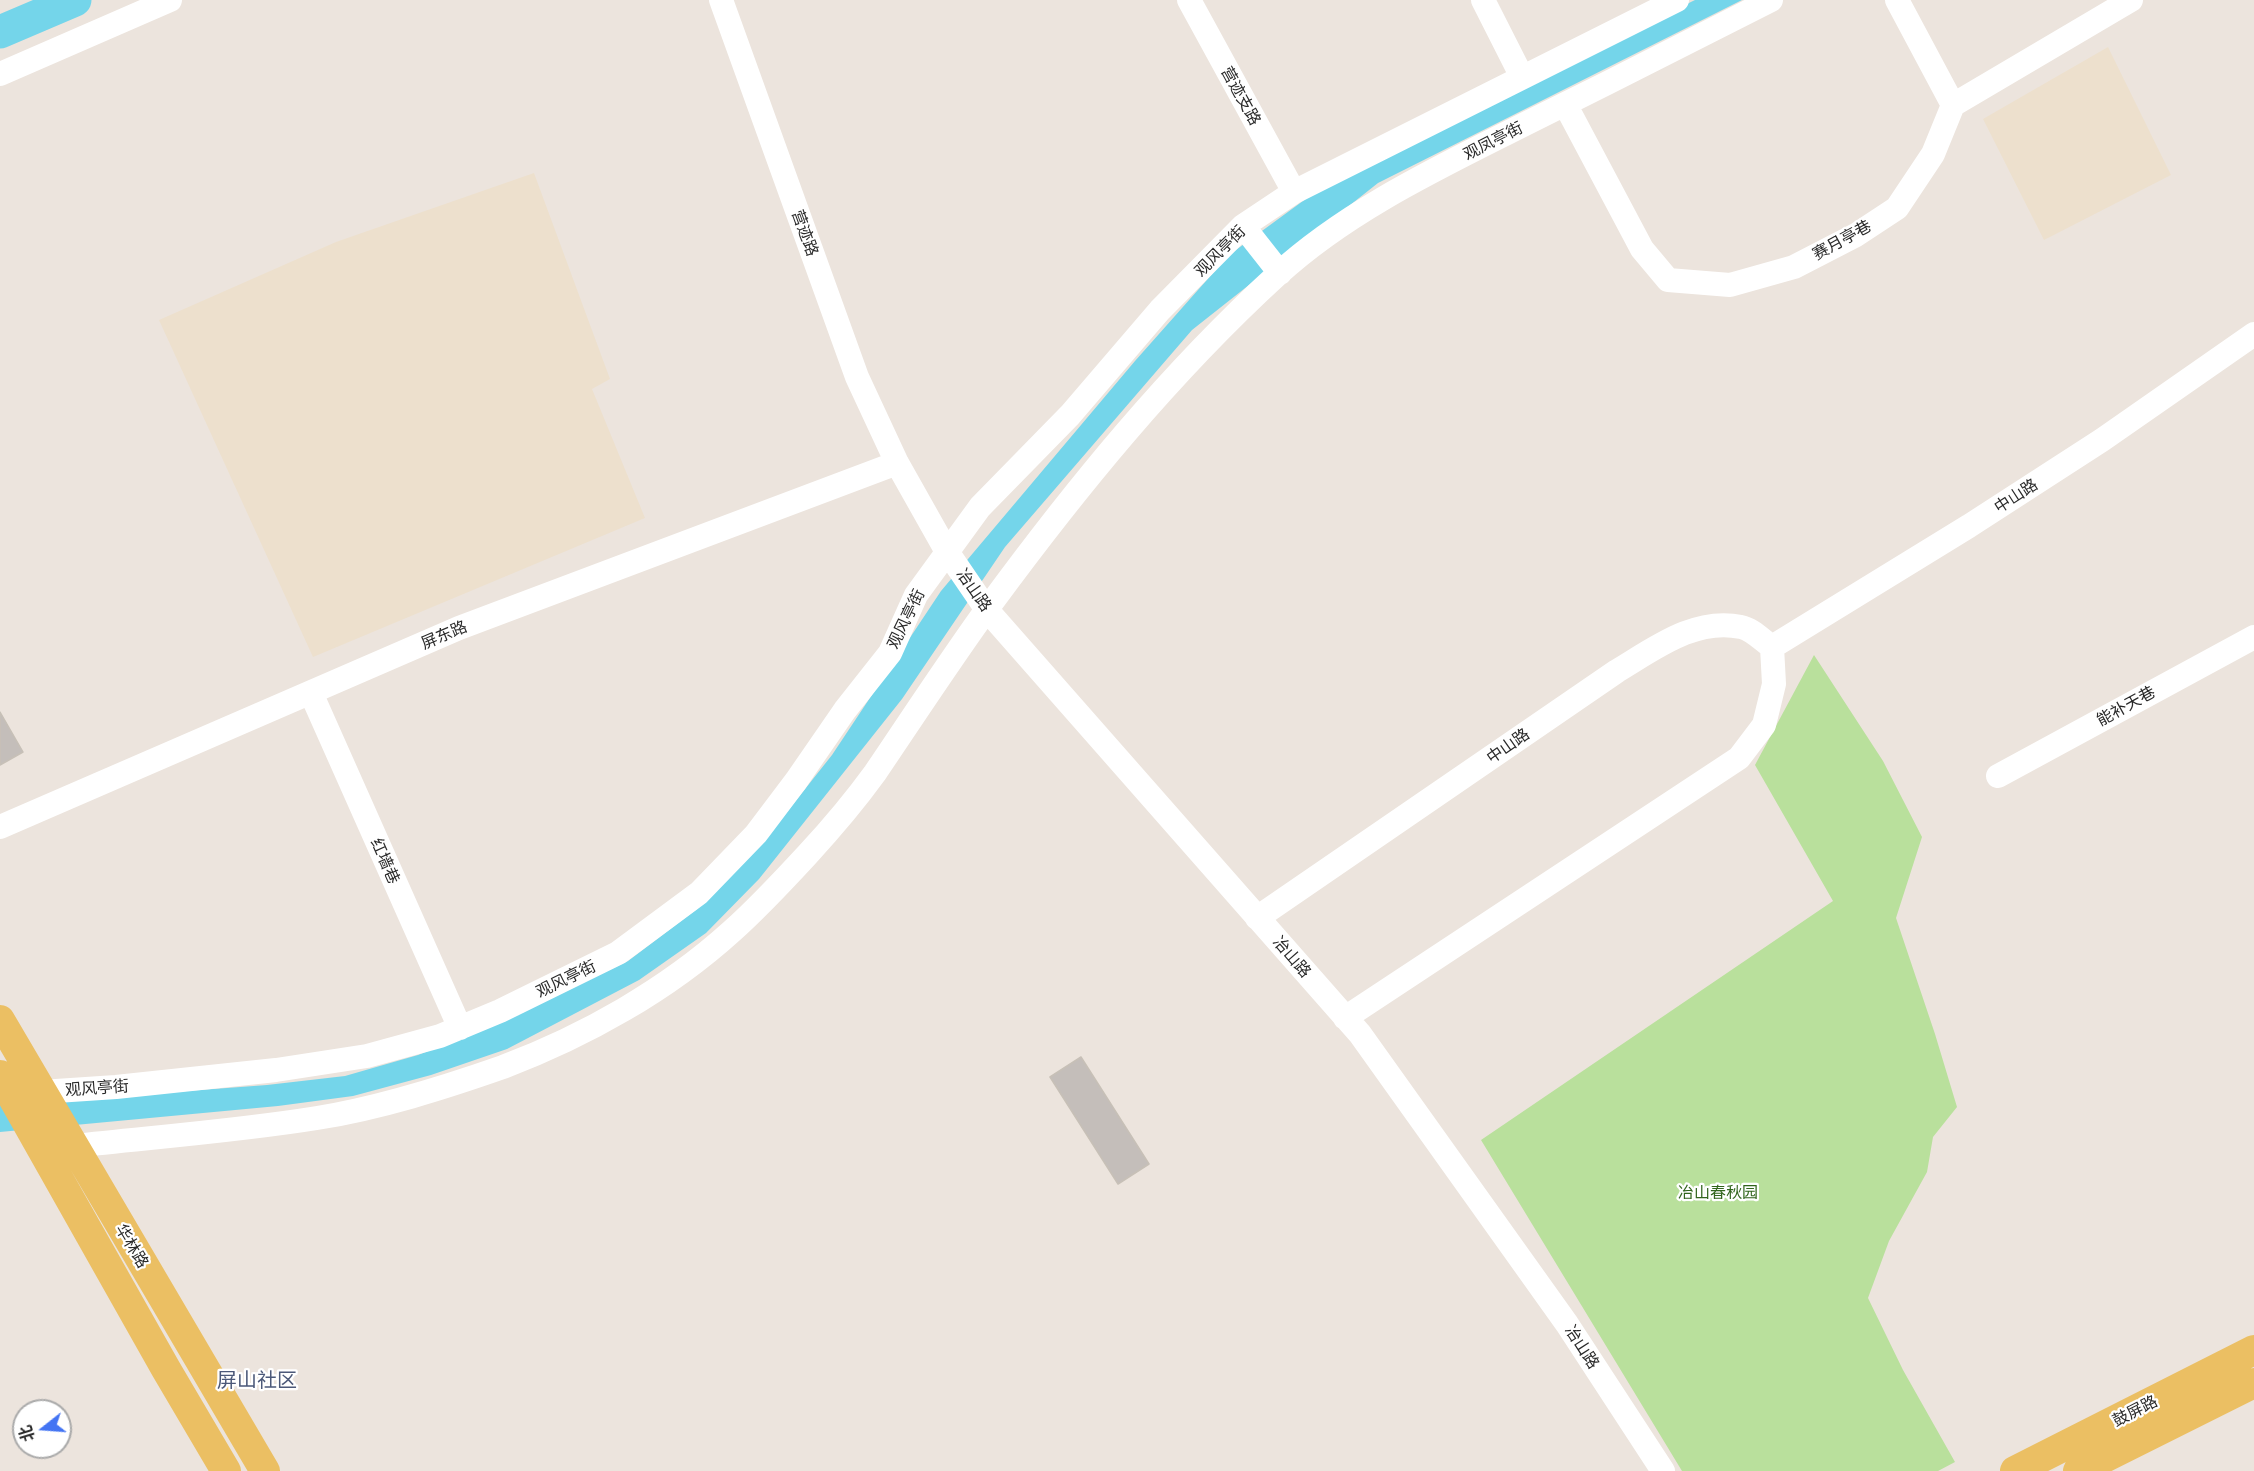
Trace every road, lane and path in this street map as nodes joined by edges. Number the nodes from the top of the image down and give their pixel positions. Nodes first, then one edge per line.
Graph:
1 (170, 0) edge
2 (721, 0) edge
3 (1189, 0) edge
4 (1483, 0) edge
5 (1677, 0) edge
6 (1771, 0) edge
7 (1897, 0) edge
8 (2131, 0) edge
9 (0, 74) edge
10 (1522, 77) junction
11 (1565, 104) junction
12 (1953, 105) junction
13 (1294, 192) junction
14 (1243, 226) junction
15 (1280, 273) junction
16 (2254, 334) edge
17 (897, 463) junction
18 (946, 550) junction
19 (987, 610) junction
20 (2254, 637) edge
21 (1772, 647) junction
22 (311, 693) junction
23 (1998, 776) dead end
24 (0, 828) edge
25 (1257, 918) junction
26 (1345, 1018) junction
27 (0, 1020) edge
28 (460, 1028) junction
29 (11, 1084) edge
30 (73, 1146) junction
31 (2254, 1350) edge
32 (2254, 1383) edge
33 (226, 1471) edge
34 (266, 1471) edge
35 (1663, 1471) edge
36 (2015, 1471) edge
37 (2078, 1471) edge

1 - 9 street
2 - 17 street, 营迹路
3 - 13 street, 营迹支路
4 - 10 street
5 - 10 street, 观风亭街
6 - 11 street, 观凤亭街
7 - 12 street
8 - 12 street
10 - 13 street, 观风亭街
11 - 12 street, 赛月亭巷
11 - 15 street, 观凤亭街
13 - 14 street, 观风亭街
14 - 15 street
14 - 18 street, 观风亭街
15 - 19 street, 观凤亭街
16 - 21 street, 中山路
17 - 18 street, 冶山路
17 - 22 street, 屏东路
18 - 19 street, 冶山路
18 - 28 street, 观风亭街
19 - 25 street, 冶山路
19 - 30 street
20 - 23 street, 能补天巷
21 - 25 street, 中山路
21 - 26 street
22 - 24 street, 屏东路
22 - 28 street, 红墙巷
25 - 26 street, 冶山路
26 - 35 street, 冶山路
27 - 29 main road, 华林路
28 - 29 street, 观风亭街
29 - 30 main road, 华林路
29 - 33 main road, 华林路
30 - 34 main road, 华林路
31 - 36 main road, 鼓屏路
32 - 37 main road, 鼓屏路

